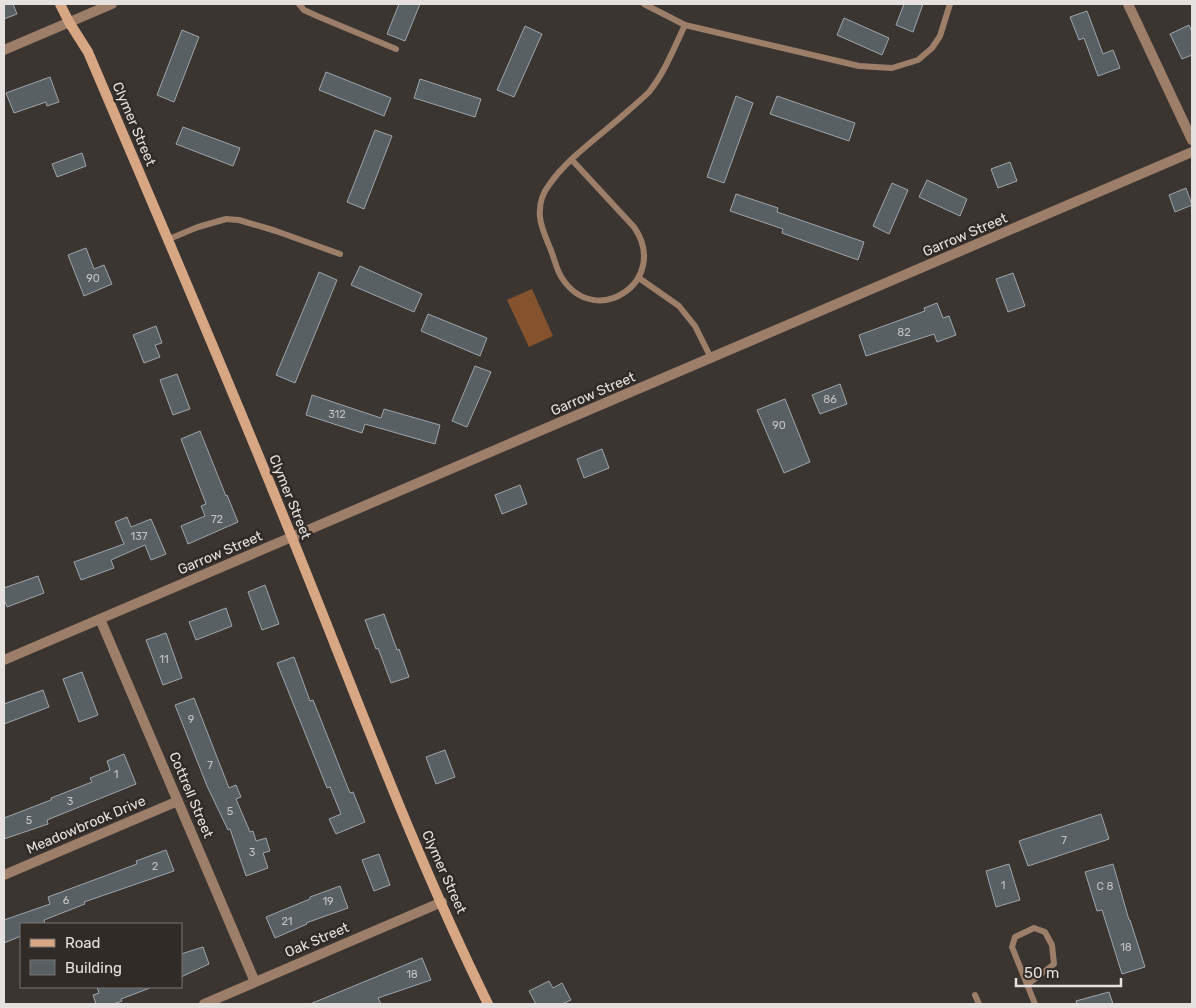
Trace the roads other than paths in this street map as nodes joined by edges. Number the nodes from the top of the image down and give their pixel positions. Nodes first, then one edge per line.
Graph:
1 (60, 4) edge
2 (112, 4) edge
3 (298, 4) edge
4 (644, 4) edge
5 (950, 4) edge
6 (1128, 4) edge
7 (69, 22) junction
8 (685, 25) junction
9 (396, 49) dead end
10 (4, 50) edge
11 (1192, 140) edge
12 (1192, 152) edge
13 (572, 160) junction
14 (169, 239) junction
15 (340, 254) dead end
16 (639, 278) junction
17 (711, 358) junction
18 (292, 537) junction
19 (100, 619) junction
20 (4, 660) edge
21 (178, 801) junction
22 (4, 875) edge
23 (442, 902) junction
24 (255, 982) junction
25 (1027, 985) junction
26 (975, 995) dead end
27 (204, 1004) edge
28 (488, 1004) edge
29 (979, 1004) edge
30 (1035, 1004) edge

1 - 7 street, Clymer Street
2 - 7 street
3 - 9 lane
4 - 8 lane
5 - 8 lane
6 - 11 street
7 - 10 street
7 - 14 street, Clymer Street
8 - 13 lane
12 - 17 street, Garrow Street
13 - 16 lane
13 - 16 lane
14 - 15 lane
14 - 18 street, Clymer Street
16 - 17 lane
17 - 18 street, Garrow Street
18 - 19 street, Garrow Street
18 - 23 street, Clymer Street
19 - 20 street, Garrow Street
19 - 21 street, Cottrell Street
21 - 22 street, Meadowbrook Drive
21 - 24 street, Cottrell Street
23 - 24 street, Oak Street
23 - 28 street, Clymer Street
24 - 27 street, Oak Street
25 - 25 lane
25 - 30 lane
26 - 29 lane

